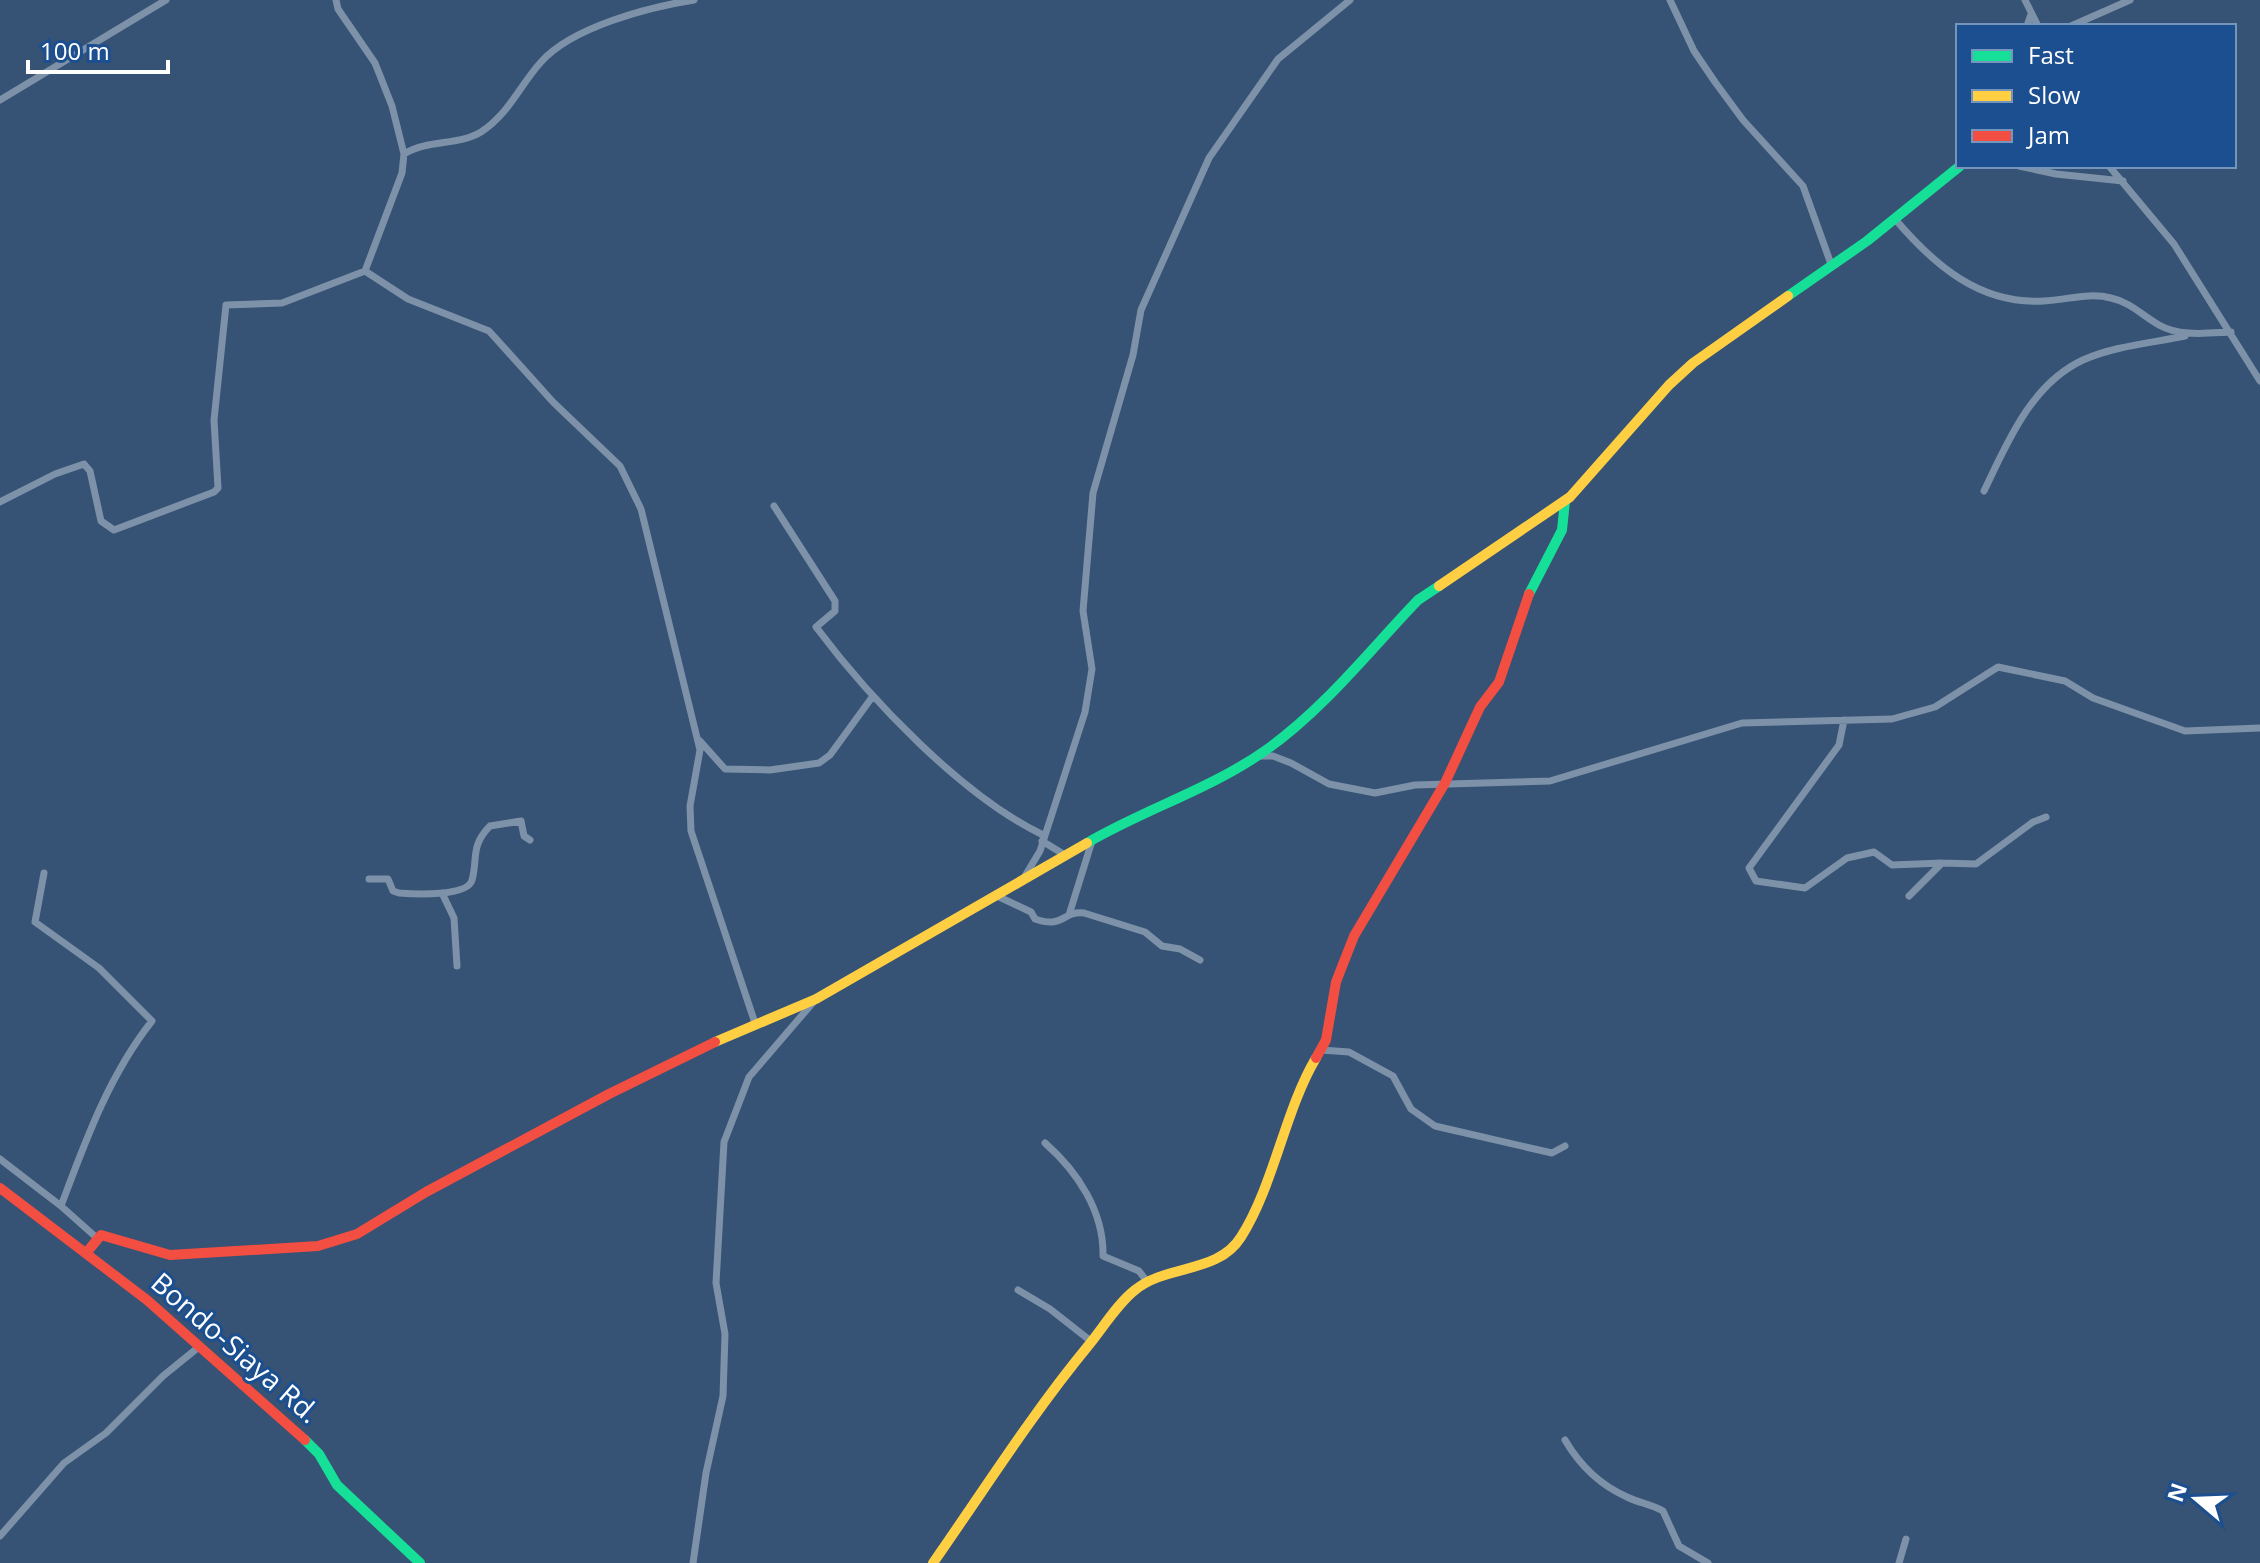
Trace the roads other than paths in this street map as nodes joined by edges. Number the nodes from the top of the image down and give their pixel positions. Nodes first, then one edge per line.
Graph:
1 (166, 0) edge
2 (336, 0) edge
3 (694, 0) edge
4 (1350, 0) edge
5 (1670, 0) edge
6 (2025, 0) edge
7 (2130, 0) edge
8 (2031, 14) junction
9 (2028, 24) edge
10 (2037, 24) edge
11 (2076, 24) edge
12 (0, 100) edge
13 (404, 154) junction
14 (1958, 168) edge
15 (2028, 168) edge
16 (2111, 168) edge
17 (2123, 181) junction
18 (1895, 219) junction
19 (1831, 264) junction
20 (365, 271) junction
21 (2231, 332) junction
22 (2195, 334) junction
23 (2260, 381) edge
24 (1984, 491) dead end
25 (1565, 501) junction
26 (0, 502) edge
27 (774, 506) dead end
28 (873, 696) junction
29 (1844, 720) junction
30 (2260, 728) edge
31 (696, 736) junction
32 (1257, 756) junction
33 (721, 766) junction
34 (697, 771) junction
35 (1445, 783) junction
36 (2046, 817) dead end
37 (1043, 838) junction
38 (530, 840) dead end
39 (1092, 841) junction
40 (1065, 855) junction
41 (1942, 863) junction
42 (44, 873) dead end
43 (1024, 878) junction
44 (369, 879) dead end
45 (442, 893) junction
46 (995, 895) junction
47 (1909, 896) dead end
48 (1069, 915) junction
49 (1200, 960) dead end
50 (457, 966) dead end
51 (816, 999) junction
52 (755, 1023) junction
53 (1321, 1050) junction
54 (1045, 1143) dead end
55 (1565, 1146) dead end
56 (0, 1159) edge
57 (0, 1188) edge
58 (61, 1206) junction
59 (98, 1239) junction
60 (87, 1252) junction
61 (1145, 1279) junction
62 (1018, 1290) dead end
63 (1092, 1342) junction
64 (200, 1346) junction
65 (1565, 1440) dead end
66 (0, 1536) edge
67 (1906, 1539) dead end
68 (420, 1563) edge
69 (693, 1563) edge
70 (933, 1563) edge
71 (1708, 1563) edge
72 (1899, 1563) edge

1 - 12 street
2 - 13 street
3 - 13 street
4 - 37 street
5 - 19 street
6 - 8 street
7 - 11 street
8 - 9 street
8 - 10 street
13 - 20 street
14 - 18 main road
15 - 17 street
16 - 17 street
17 - 21 street
18 - 19 main road
18 - 22 street
19 - 25 main road
20 - 26 street
20 - 31 street
21 - 22 street
21 - 23 street
22 - 24 street
25 - 32 main road
25 - 35 main road
27 - 28 street
28 - 33 street
28 - 37 street
29 - 30 street
29 - 35 street
29 - 41 street
31 - 33 street
31 - 34 street
32 - 35 street
32 - 39 main road
33 - 34 street
34 - 52 street
35 - 53 main road
36 - 41 street
37 - 40 street
37 - 43 street
38 - 45 street
39 - 40 main road
39 - 48 street
40 - 43 main road
41 - 47 street
42 - 58 street
43 - 46 main road
44 - 45 street
45 - 50 street
46 - 48 street
46 - 51 main road
48 - 49 street
51 - 52 main road
51 - 69 street
52 - 59 main road
53 - 55 street
53 - 61 main road
54 - 61 street
56 - 58 street
57 - 60 main road, Bondo-Siaya Rd.
58 - 59 street
59 - 60 main road
60 - 64 main road, Bondo-Siaya Rd.
61 - 63 main road
62 - 63 street
63 - 70 main road
64 - 66 street
64 - 68 main road, Bondo-Siaya Rd.
65 - 71 street
67 - 72 street

